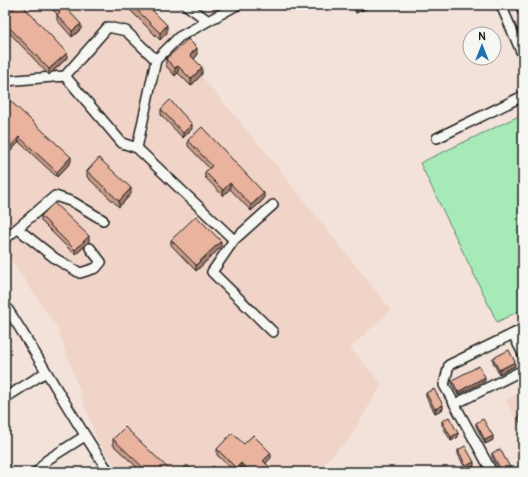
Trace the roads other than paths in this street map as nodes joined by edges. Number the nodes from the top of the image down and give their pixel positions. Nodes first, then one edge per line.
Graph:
1 (186, 5) edge
2 (237, 5) edge
3 (501, 5) edge
4 (207, 20) junction
5 (523, 56) edge
6 (156, 60) junction
7 (65, 76) junction
8 (5, 81) edge
9 (523, 96) edge
10 (437, 138) dead end
11 (137, 148) junction
12 (274, 206) dead end
13 (103, 220) dead end
14 (18, 229) junction
15 (5, 239) edge
16 (234, 240) junction
17 (90, 248) dead end
18 (5, 305) edge
19 (523, 329) edge
20 (273, 332) dead end
21 (513, 334) junction
22 (523, 354) edge
23 (523, 370) edge
24 (46, 372) junction
25 (5, 398) edge
26 (455, 404) junction
27 (85, 436) junction
28 (37, 472) edge
29 (109, 472) edge
30 (492, 472) edge

1 - 4 street
2 - 4 street
3 - 5 street
4 - 6 street
6 - 7 street
6 - 11 street
7 - 8 street
7 - 11 street
9 - 10 street
11 - 16 street
12 - 16 street
13 - 14 street
14 - 15 street
14 - 17 street
16 - 20 street
18 - 24 street
19 - 21 street
21 - 22 street
21 - 26 street
23 - 26 street
24 - 25 street
24 - 27 street
26 - 30 street
27 - 28 street
27 - 29 street

